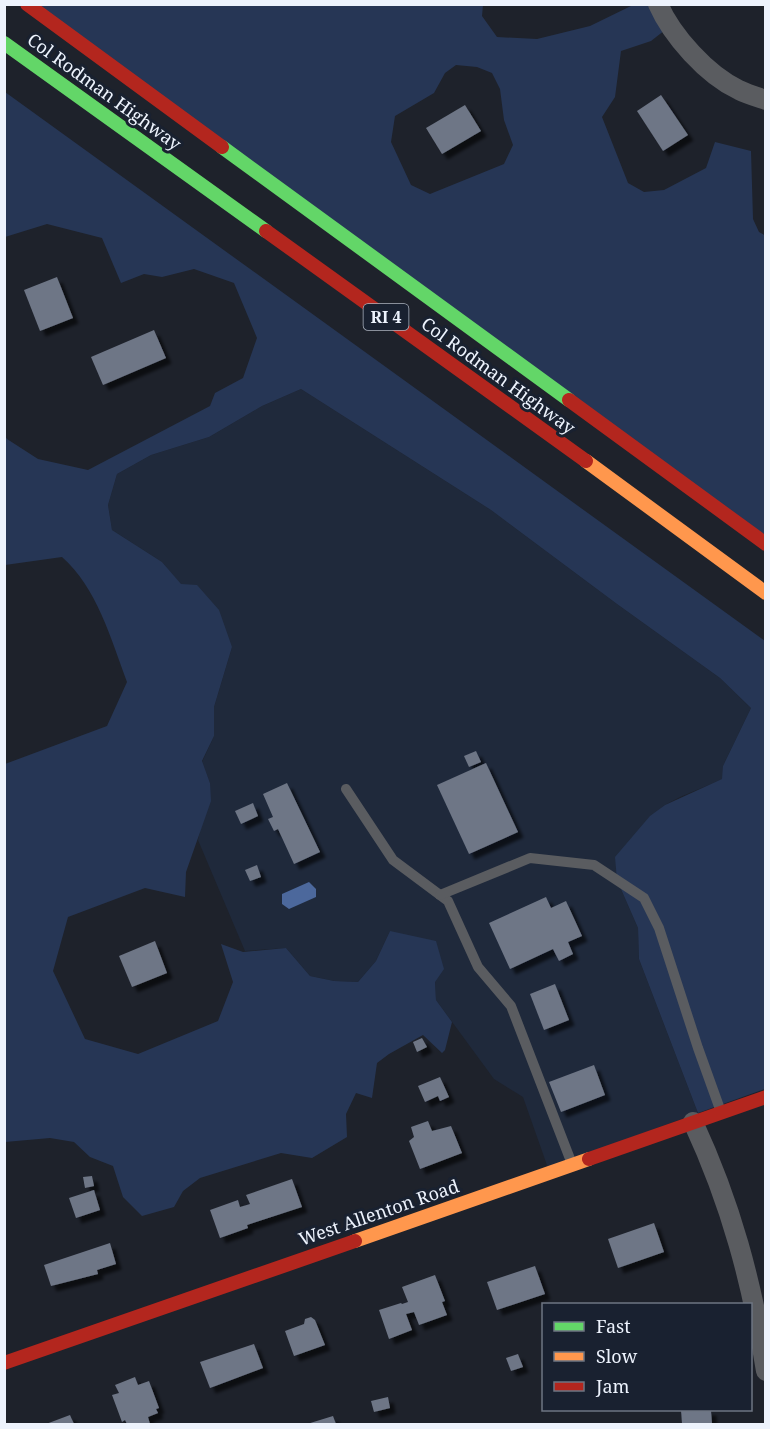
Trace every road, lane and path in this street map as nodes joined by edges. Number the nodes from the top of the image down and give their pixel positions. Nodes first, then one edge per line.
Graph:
1 (27, 4) edge
2 (658, 4) edge
3 (4, 42) edge
4 (765, 100) edge
5 (765, 544) edge
6 (765, 593) edge
7 (345, 789) dead end
8 (440, 895) junction
9 (765, 1097) edge
10 (722, 1112) junction
11 (693, 1122) junction
12 (572, 1164) junction
13 (4, 1363) edge
14 (765, 1371) edge

1 - 5 main road, Col Rodman Highway / RI 4
2 - 4 street
3 - 6 main road, Col Rodman Highway / RI 4
7 - 8 lane
8 - 10 lane
8 - 12 lane
9 - 10 main road, West Allenton Road
10 - 11 main road, West Allenton Road
11 - 12 main road, West Allenton Road
11 - 14 street
12 - 13 main road, West Allenton Road

